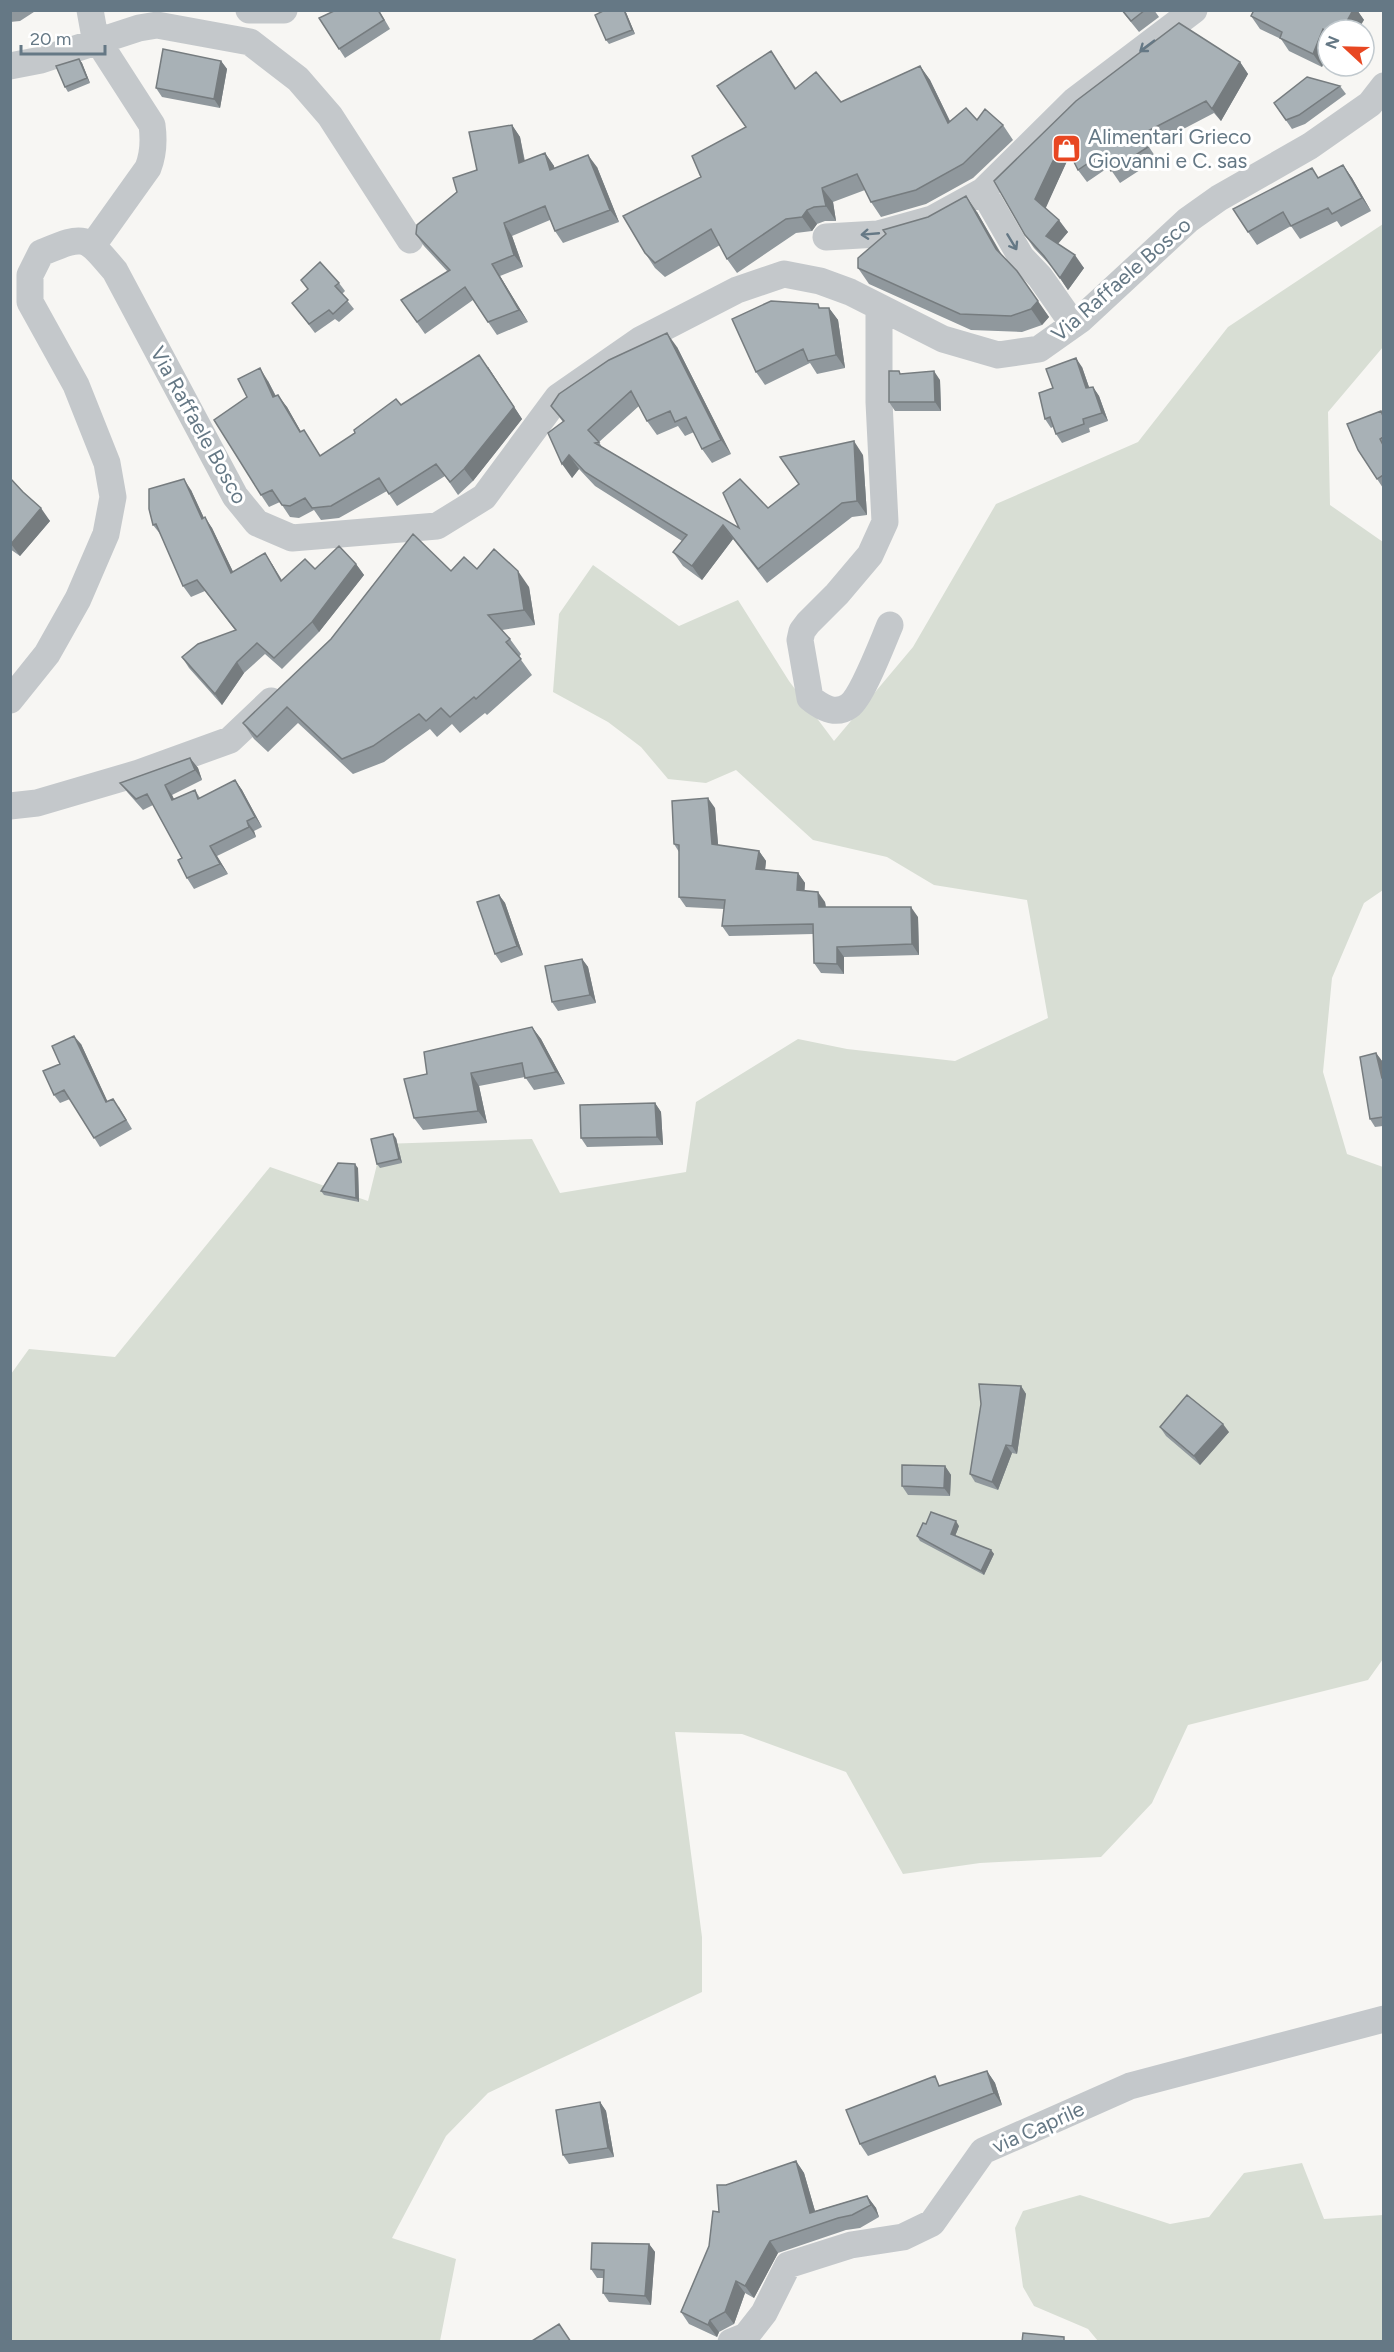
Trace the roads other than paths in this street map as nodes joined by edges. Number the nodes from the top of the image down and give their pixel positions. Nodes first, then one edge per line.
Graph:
1 (90, 10) edge
2 (249, 10) edge
3 (284, 10) edge
4 (1194, 10) edge
5 (102, 41) junction
6 (10, 66) edge
7 (1383, 86) edge
8 (983, 191) junction
9 (826, 237) dead end
10 (410, 240) dead end
11 (93, 245) junction
12 (879, 307) junction
13 (1073, 324) junction
14 (890, 625) dead end
15 (281, 691) edge
16 (10, 700) edge
17 (10, 806) edge
18 (1383, 2019) edge
19 (731, 2342) edge

1 - 5 street
2 - 3 street
4 -> 8 street
5 - 6 street
5 - 10 street
5 - 11 street
7 - 13 street, Via Raffaele Bosco
8 -> 9 street
8 -> 13 street
11 - 12 street, Via Raffaele Bosco
11 - 16 street
12 - 13 street, Via Raffaele Bosco
12 - 14 street
15 - 17 street
18 - 19 street, via Caprile

